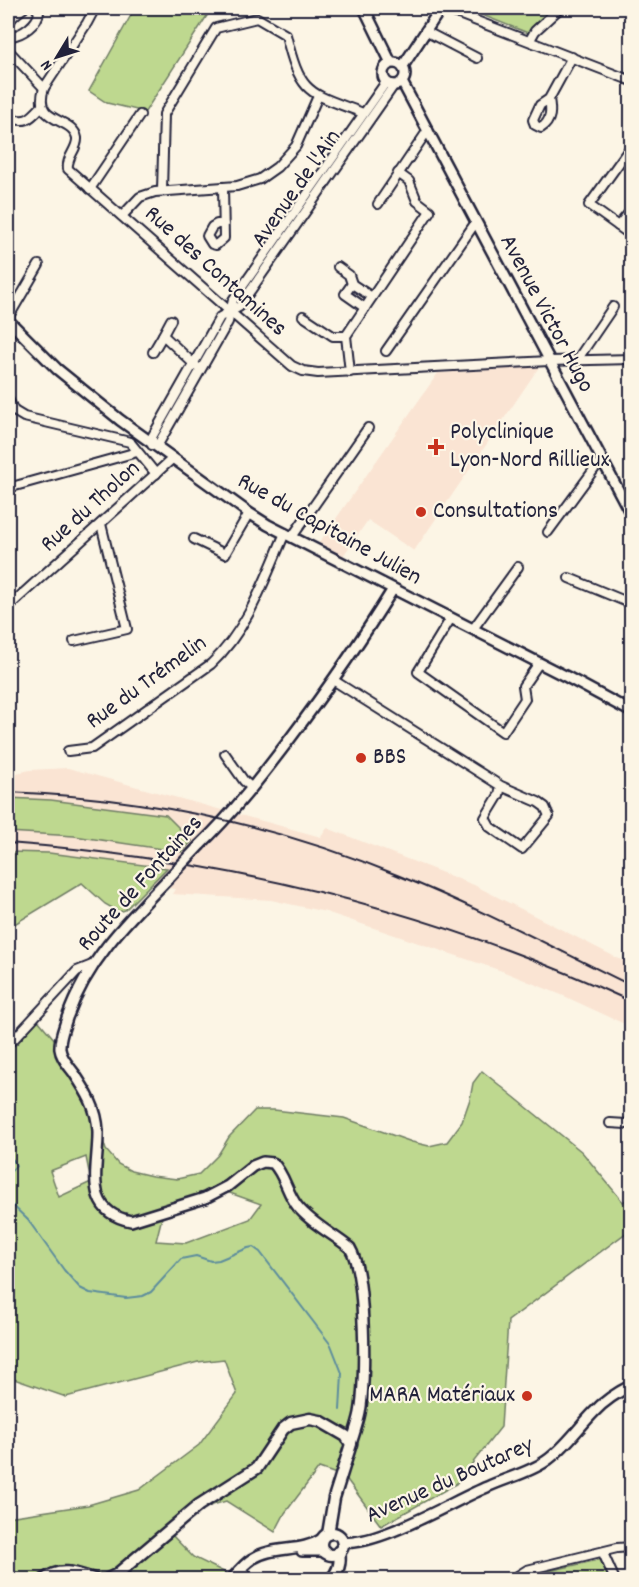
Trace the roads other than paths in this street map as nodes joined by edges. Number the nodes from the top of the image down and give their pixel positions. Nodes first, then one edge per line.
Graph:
1 (24, 8) edge
2 (36, 8) edge
3 (95, 8) edge
4 (364, 8) edge
5 (442, 8) edge
6 (560, 8) edge
7 (425, 31) junction
8 (11, 36) junction
9 (530, 40) junction
10 (8, 47) edge
11 (572, 57) junction
12 (477, 58) dead end
13 (391, 63) junction
14 (403, 66) junction
15 (632, 81) edge
16 (394, 83) junction
17 (44, 87) junction
18 (318, 96) junction
19 (549, 99) dead end
20 (42, 106) junction
21 (363, 113) junction
22 (140, 115) dead end
23 (8, 118) edge
24 (428, 130) junction
25 (632, 145) edge
26 (398, 173) junction
27 (223, 187) junction
28 (90, 189) junction
29 (162, 191) junction
30 (378, 204) dead end
31 (630, 213) edge
32 (122, 216) junction
33 (476, 222) junction
34 (224, 225) dead end
35 (618, 226) junction
36 (632, 236) edge
37 (39, 265) dead end
38 (338, 267) dead end
39 (352, 284) junction
40 (372, 297) junction
41 (613, 307) dead end
42 (365, 308) junction
43 (230, 312) junction
44 (303, 316) dead end
45 (8, 319) edge
46 (171, 320) dead end
47 (163, 335) junction
48 (346, 336) junction
49 (386, 351) dead end
50 (153, 352) dead end
51 (632, 359) edge
52 (578, 360) junction
53 (549, 361) junction
54 (193, 364) junction
55 (200, 370) junction
56 (350, 372) junction
57 (8, 399) edge
58 (368, 428) dead end
59 (134, 431) junction
60 (130, 442) junction
61 (152, 445) junction
62 (137, 452) junction
63 (172, 459) junction
64 (601, 460) junction
65 (156, 474) junction
66 (8, 488) edge
67 (249, 513) junction
68 (632, 516) edge
69 (100, 524) junction
70 (548, 532) dead end
71 (289, 535) junction
72 (194, 539) dead end
73 (518, 567) dead end
74 (569, 578) dead end
75 (393, 589) junction
76 (632, 604) edge
77 (8, 607) edge
78 (451, 618) junction
79 (473, 629) junction
80 (74, 641) dead end
81 (539, 663) junction
82 (333, 680) junction
83 (632, 712) edge
84 (68, 751) dead end
85 (225, 754) dead end
86 (501, 786) junction
87 (252, 788) junction
88 (92, 966) junction
89 (8, 1043) edge
90 (632, 1121) edge
91 (610, 1123) dead end
92 (632, 1385) edge
93 (351, 1444) junction
94 (333, 1544) junction
95 (632, 1547) edge
96 (603, 1553) junction
97 (241, 1569) junction
98 (44, 1580) edge
99 (96, 1580) edge
100 (106, 1580) edge
101 (231, 1580) edge
102 (252, 1580) edge
103 (323, 1580) edge
104 (330, 1580) edge
105 (510, 1580) edge
106 (615, 1580) edge

1 - 8 street
2 - 8 street
3 - 17 street
4 - 13 street
5 - 7 street
5 - 9 street
6 - 9 street
7 - 12 street
7 - 14 street
8 - 10 street
9 - 11 street
10 - 17 street
11 - 15 street
11 - 19 street
13 - 14 street
13 - 16 street
14 - 16 street
16 - 21 street, Avenue de l'Ain
16 - 24 street, Avenue Victor Hugo
16 - 43 street, Avenue de l'Ain
17 - 20 street
18 - 21 street
18 - 27 street
18 - 29 street
20 - 23 street
20 - 28 street, Rue des Contamines
21 - 43 street, Avenue de l'Ain
22 - 28 street
24 - 26 street
24 - 33 street, Avenue Victor Hugo
25 - 35 street
26 - 30 street
26 - 40 street
27 - 29 street
27 - 34 street
28 - 32 street, Rue des Contamines
29 - 32 street
31 - 35 street
32 - 43 street, Rue des Contamines
33 - 49 street
33 - 53 street, Avenue Victor Hugo
35 - 36 street
37 - 45 street
38 - 39 street
39 - 40 street
39 - 42 street
40 - 42 street
41 - 52 street
42 - 48 street
43 - 54 street
43 - 55 street, Avenue de l'Ain
43 - 56 street, Rue des Contamines
44 - 48 street, Rue des Contamines
45 - 59 street, Rue du Capitaine Julien
46 - 47 street
47 - 50 street
47 - 54 street
48 - 56 street
51 - 52 street, Rue des Contamines
52 - 53 street, Rue des Contamines
53 - 56 street, Rue des Contamines
53 - 64 street, Avenue Victor Hugo
54 - 55 street
54 - 61 street
55 - 61 street, Avenue de l'Ain
57 - 60 street
58 - 71 street, Rue du Trémelin
59 - 60 street
59 - 61 street, Rue du Capitaine Julien
60 - 62 street
61 - 63 street, Rue du Capitaine Julien
62 - 65 street
62 - 66 street
63 - 65 street, Rue du Tholon
63 - 67 street, Rue du Capitaine Julien
64 - 68 street, Avenue Victor Hugo
64 - 70 street
65 - 69 street, Rue du Tholon
67 - 71 street, Rue du Capitaine Julien
67 - 72 street
69 - 77 street, Rue du Tholon
69 - 80 street
71 - 75 street, Rue du Capitaine Julien
71 - 84 street, Rue du Trémelin
73 - 79 street
74 - 76 street
75 - 78 street, Rue du Capitaine Julien
75 - 82 street, Route de Fontaines
78 - 79 street, Rue du Capitaine Julien
78 - 81 street
79 - 81 street, Rue du Capitaine Julien
81 - 83 street, Rue du Capitaine Julien
82 - 86 street
82 - 87 street, Route de Fontaines
85 - 87 street
86 - 86 street
87 - 88 street, Route de Fontaines, bridge
88 - 89 street
88 - 93 street, Route de Fontaines
90 - 91 street
92 - 94 street, Avenue du Boutarey
93 - 94 main road
93 - 100 main road
94 - 97 street, Avenue du Boutarey
94 - 103 main road
94 - 104 main road
95 - 96 street
96 - 105 street
96 - 106 street
97 - 101 street, Avenue du Boutarey
97 - 102 street
98 - 99 main road

